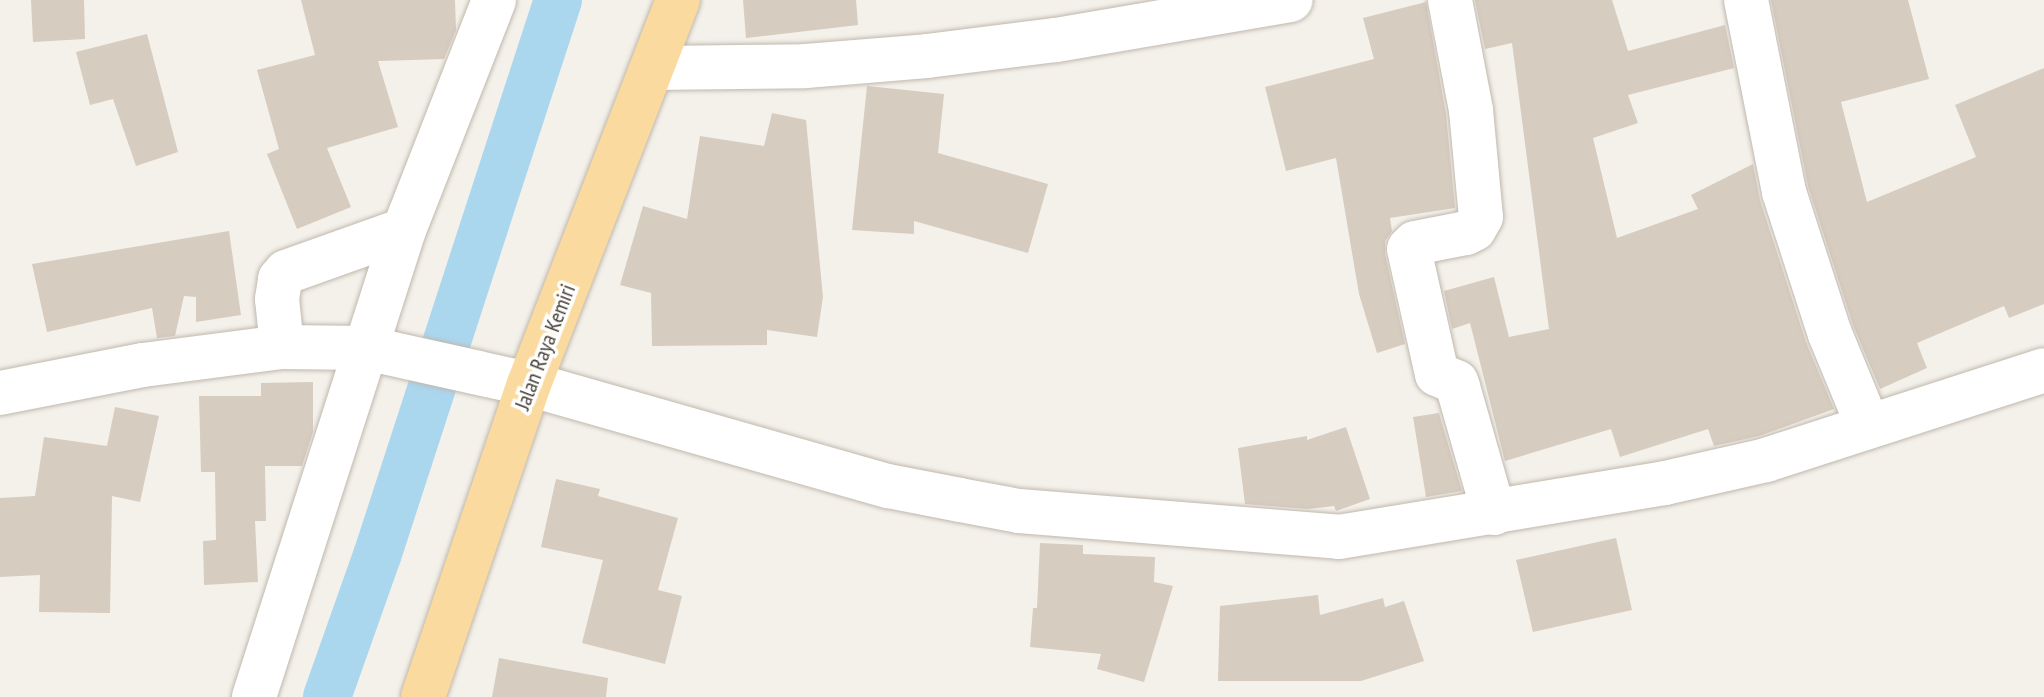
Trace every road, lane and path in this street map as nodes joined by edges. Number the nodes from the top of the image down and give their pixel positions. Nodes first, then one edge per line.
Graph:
1 (494, 0) edge
2 (678, 0) edge
3 (1291, 0) edge
4 (1450, 0) edge
5 (1746, 0) edge
6 (653, 68) junction
7 (404, 230) junction
8 (282, 347) junction
9 (375, 350) junction
10 (2044, 370) edge
11 (512, 380) junction
12 (0, 393) edge
13 (1868, 426) junction
14 (1494, 513) junction
15 (254, 697) edge
16 (423, 697) edge

1 - 7 street
2 - 6 main road, Jalan Raya Kemiri
3 - 6 street
4 - 14 street
5 - 13 street
6 - 11 main road, Jalan Raya Kemiri
7 - 8 street
7 - 9 street
8 - 9 street
8 - 12 street
9 - 11 street
9 - 15 street
10 - 13 street
11 - 14 street
11 - 16 main road, Jalan Raya Kemiri
13 - 14 street

